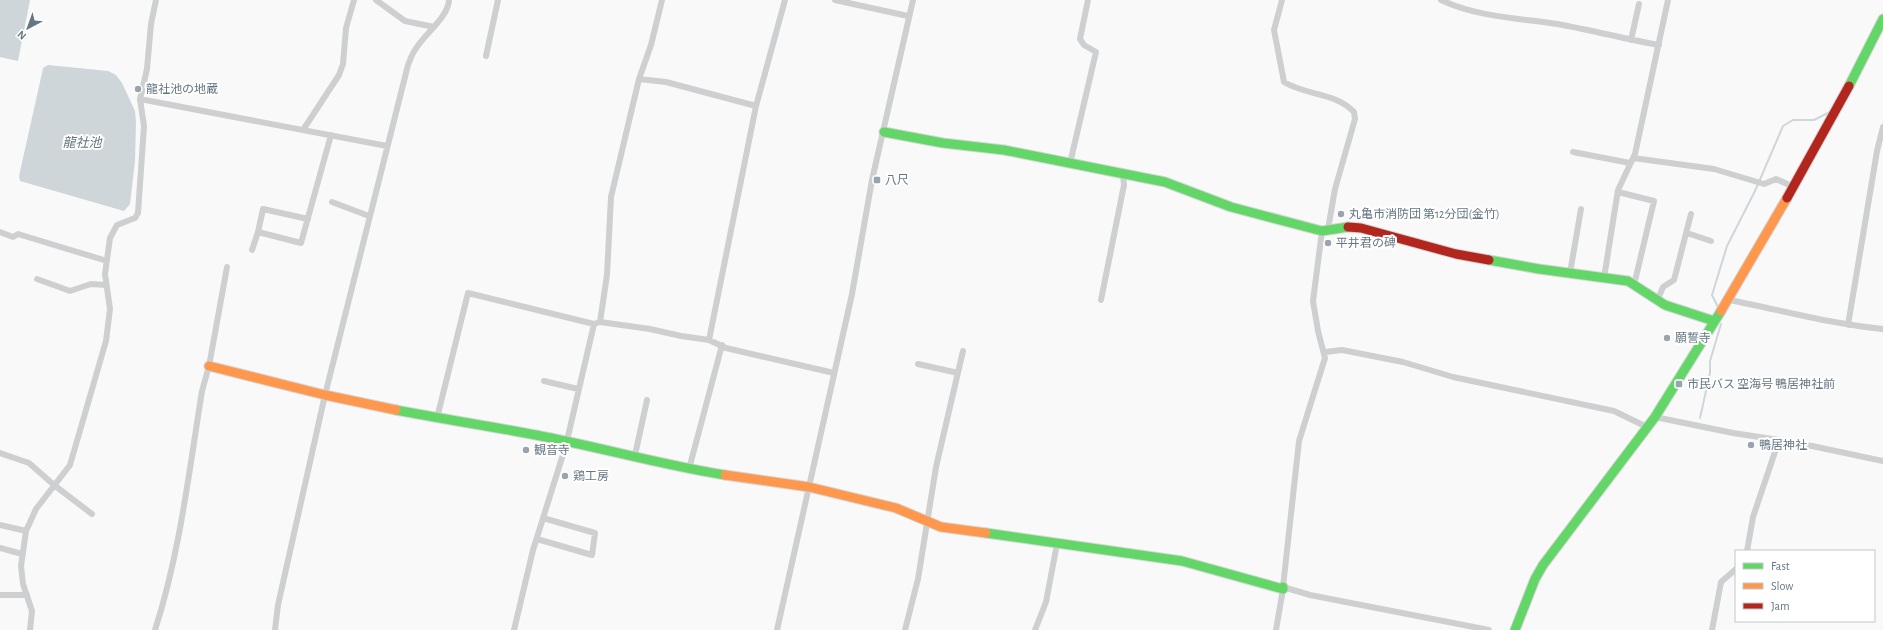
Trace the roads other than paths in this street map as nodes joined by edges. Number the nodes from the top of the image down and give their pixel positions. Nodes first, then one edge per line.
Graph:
1 (156, 0) edge
2 (354, 0) edge
3 (376, 0) edge
4 (449, 0) edge
5 (498, 0) edge
6 (662, 0) edge
7 (785, 0) edge
8 (834, 0) edge
9 (913, 0) edge
10 (1088, 0) edge
11 (1282, 0) edge
12 (1441, 0) edge
13 (1668, 0) edge
14 (1640, 4) dead end
15 (908, 16) junction
16 (1883, 19) edge
17 (434, 27) junction
18 (1631, 40) junction
19 (1659, 45) junction
20 (486, 56) dead end
21 (639, 79) junction
22 (140, 99) junction
23 (756, 106) junction
24 (1883, 127) edge
25 (303, 130) junction
26 (884, 132) junction
27 (331, 136) junction
28 (387, 146) junction
29 (1573, 152) dead end
30 (1631, 160) junction
31 (1074, 165) junction
32 (1123, 174) junction
33 (1794, 187) junction
34 (1618, 192) junction
35 (332, 202) dead end
36 (1581, 209) dead end
37 (1691, 214) dead end
38 (369, 216) junction
39 (308, 219) junction
40 (1325, 230) junction
41 (0, 232) edge
42 (258, 232) junction
43 (1686, 233) junction
44 (1711, 241) dead end
45 (252, 250) dead end
46 (107, 261) junction
47 (227, 267) dead end
48 (1570, 273) junction
49 (1604, 278) junction
50 (37, 279) dead end
51 (106, 284) junction
52 (1634, 285) junction
53 (1101, 300) dead end
54 (1729, 300) junction
55 (1657, 301) junction
56 (1714, 320) junction
57 (597, 323) junction
58 (1848, 325) junction
59 (1883, 329) edge
60 (709, 340) junction
61 (722, 345) junction
62 (963, 351) dead end
63 (1325, 352) junction
64 (918, 364) dead end
65 (209, 366) junction
66 (834, 373) junction
67 (958, 373) junction
68 (544, 382) dead end
69 (578, 389) junction
70 (325, 395) junction
71 (647, 400) dead end
72 (1655, 416) junction
73 (437, 418) junction
74 (1647, 427) junction
75 (1780, 440) junction
76 (566, 441) junction
77 (0, 453) edge
78 (635, 455) junction
79 (1883, 461) edge
80 (689, 469) junction
81 (54, 485) junction
82 (809, 487) junction
83 (92, 514) dead end
84 (543, 518) junction
85 (927, 522) junction
86 (0, 525) edge
87 (26, 531) junction
88 (537, 539) junction
89 (1058, 544) junction
90 (0, 548) edge
91 (1747, 550) edge
92 (22, 554) junction
93 (1735, 570) edge
94 (1283, 588) junction
95 (0, 595) edge
96 (27, 595) junction
97 (30, 630) edge
98 (155, 630) edge
99 (274, 630) edge
100 (514, 630) edge
101 (777, 630) edge
102 (906, 630) edge
103 (1035, 630) edge
104 (1276, 630) edge
105 (1489, 630) edge
106 (1515, 630) edge
107 (1712, 630) edge

1 - 22 street
2 - 25 street
3 - 17 street
4 - 17 street
5 - 20 street
6 - 21 street
7 - 23 street
8 - 15 street
9 - 15 street
10 - 31 street
11 - 40 street
12 - 18 street
13 - 19 street
14 - 18 street
15 - 26 street
16 - 33 street
17 - 28 street
18 - 19 street
19 - 30 street
21 - 23 street
21 - 57 street
22 - 25 street
22 - 46 street
23 - 60 street
24 - 58 street
25 - 27 street
26 - 31 street
26 - 66 street
27 - 28 street
27 - 39 street
28 - 38 street
29 - 30 street
30 - 33 street
30 - 34 street
31 - 32 street
32 - 40 street
32 - 53 street
33 - 54 street
34 - 49 street
34 - 52 street
35 - 38 street
36 - 48 street
37 - 43 street
38 - 70 street
39 - 42 street
39 - 42 street
40 - 48 street
40 - 63 street
41 - 46 street
42 - 45 street
43 - 44 street
43 - 55 street
46 - 51 street
47 - 65 street
48 - 49 street
49 - 52 street
50 - 51 street
51 - 81 street
52 - 55 street
54 - 56 street
54 - 58 street
55 - 56 street
56 - 72 street
57 - 60 street
57 - 69 street
57 - 73 street
58 - 59 street
60 - 61 street
61 - 66 street
61 - 80 street
62 - 67 street
63 - 74 street
63 - 94 street
64 - 67 street
65 - 70 street
65 - 98 street
66 - 82 street
67 - 85 street
68 - 69 street
69 - 76 street
70 - 73 street
70 - 99 street
71 - 78 street
72 - 74 street
72 - 75 street
73 - 76 street
74 - 106 street
75 - 79 street
75 - 91 street
76 - 78 street
76 - 84 street
77 - 81 street
78 - 80 street
80 - 82 street
81 - 83 street
81 - 87 street
82 - 85 street
82 - 101 street
84 - 88 street
84 - 88 street
85 - 89 street
85 - 102 street
86 - 87 street
87 - 92 street
88 - 100 street
89 - 94 street
89 - 103 street
90 - 92 street
92 - 96 street
93 - 107 street
94 - 104 street
94 - 105 street
95 - 96 street
96 - 97 street

